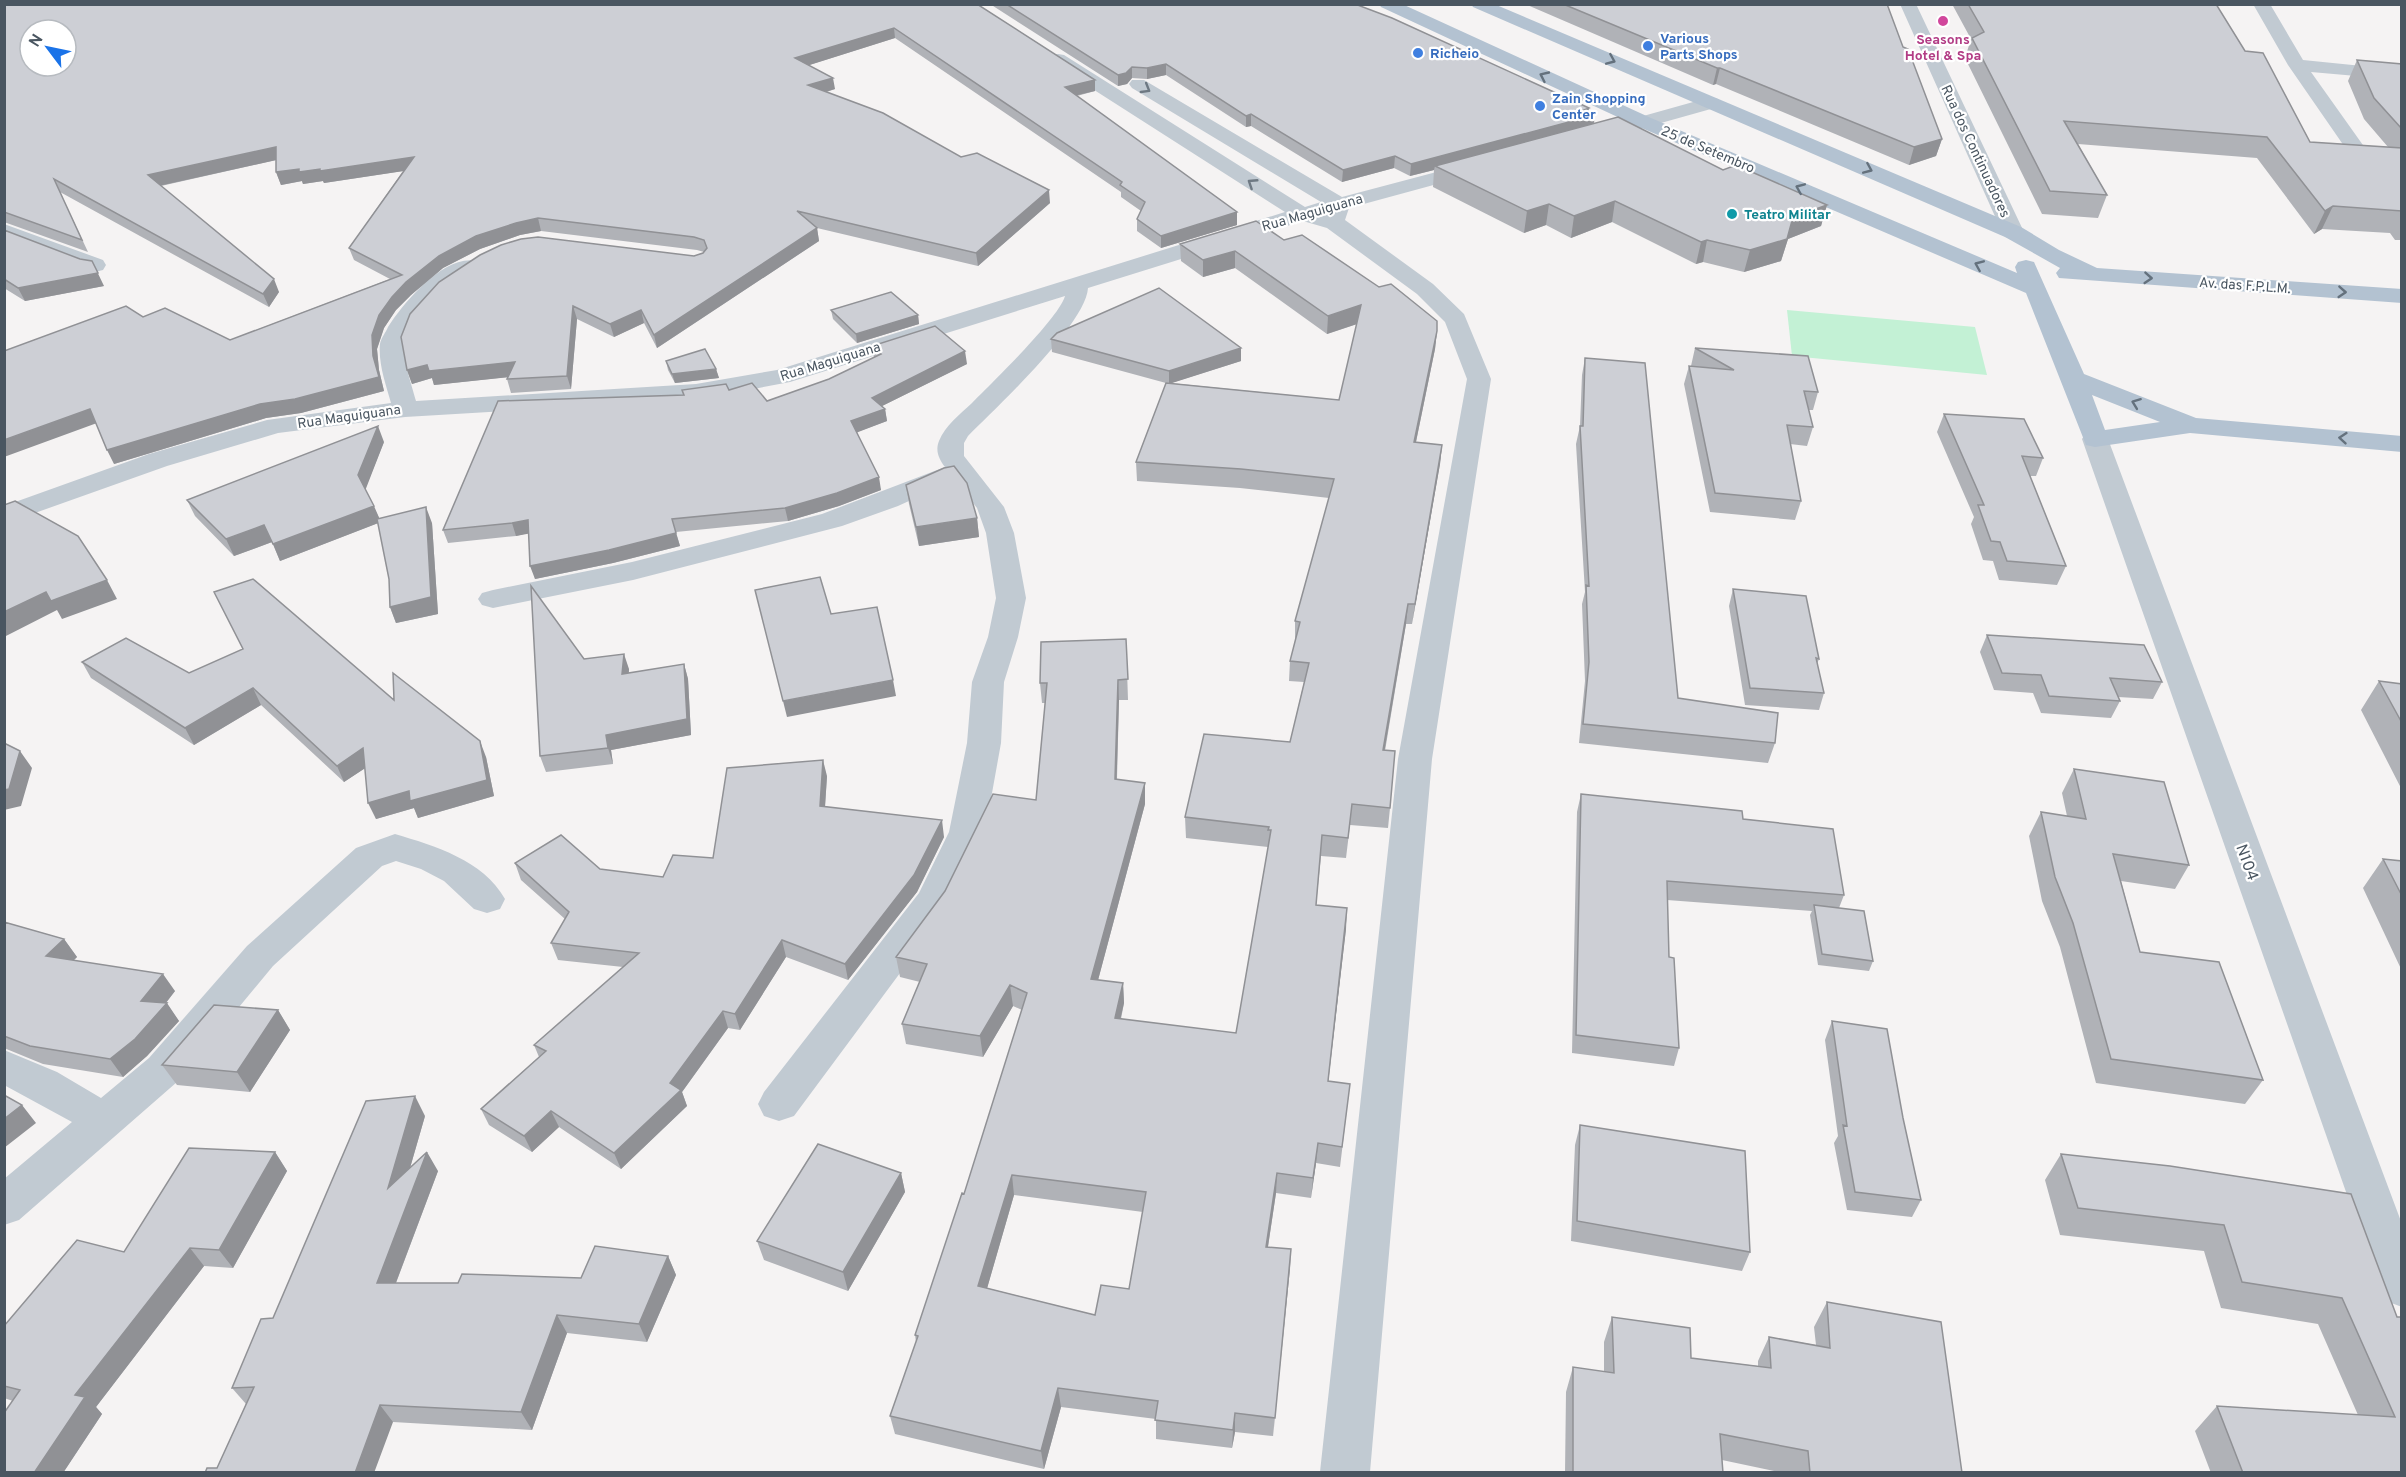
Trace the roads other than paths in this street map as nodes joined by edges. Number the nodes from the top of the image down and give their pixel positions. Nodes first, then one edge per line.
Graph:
1 (1425, 4) edge
2 (1479, 4) edge
3 (1908, 4) edge
4 (2261, 4) edge
5 (1394, 8) edge
6 (1043, 49) edge
7 (2297, 65) junction
8 (2402, 75) edge
9 (1127, 77) edge
10 (1711, 103) junction
11 (1644, 122) junction
12 (1587, 137) edge
13 (2360, 155) edge
14 (1497, 162) edge
15 (1302, 214) junction
16 (1337, 214) junction
17 (4, 230) edge
18 (2013, 232) junction
19 (493, 254) edge
20 (95, 266) edge
21 (2089, 273) junction
22 (1077, 282) junction
23 (2033, 288) junction
24 (2402, 296) edge
25 (2074, 379) junction
26 (405, 409) junction
27 (2190, 424) junction
28 (2095, 439) junction
29 (2402, 444) edge
30 (960, 468) junction
31 (4, 516) edge
32 (493, 599) dead end
33 (487, 899) dead end
34 (4, 1066) edge
35 (779, 1104) dead end
36 (104, 1120) junction
37 (4, 1206) edge
38 (2402, 1286) edge
39 (1346, 1473) edge

1 - 5 main road
2 -> 10 main road
3 - 18 street, Rua dos Continuadores
4 - 7 street
11 -> 5 main road, 25 de Setembro
15 -> 6 street
7 - 8 street
7 - 13 street
9 -> 16 street
10 - 11 street
10 -> 18 main road
11 - 12 street
23 -> 11 main road, 25 de Setembro
14 - 16 street, Rua Maguiguana
15 - 16 street, Rua Maguiguana
15 - 22 street, Rua Maguiguana
16 - 39 street
17 - 20 street
18 - 21 main road
18 - 23 main road, N104
19 - 26 street
21 - 23 main road
21 -> 24 main road, Av. das F.P.L.M.
22 - 26 street, Rua Maguiguana
22 - 30 street
23 - 25 main road, N104
27 -> 25 main road
25 - 28 main road, N104
26 - 31 street, Rua Maguiguana
27 - 28 main road
29 -> 27 main road
28 - 38 street, N104 / N104
30 - 32 street
30 - 35 street
33 - 36 street
34 - 36 street
36 - 37 street

